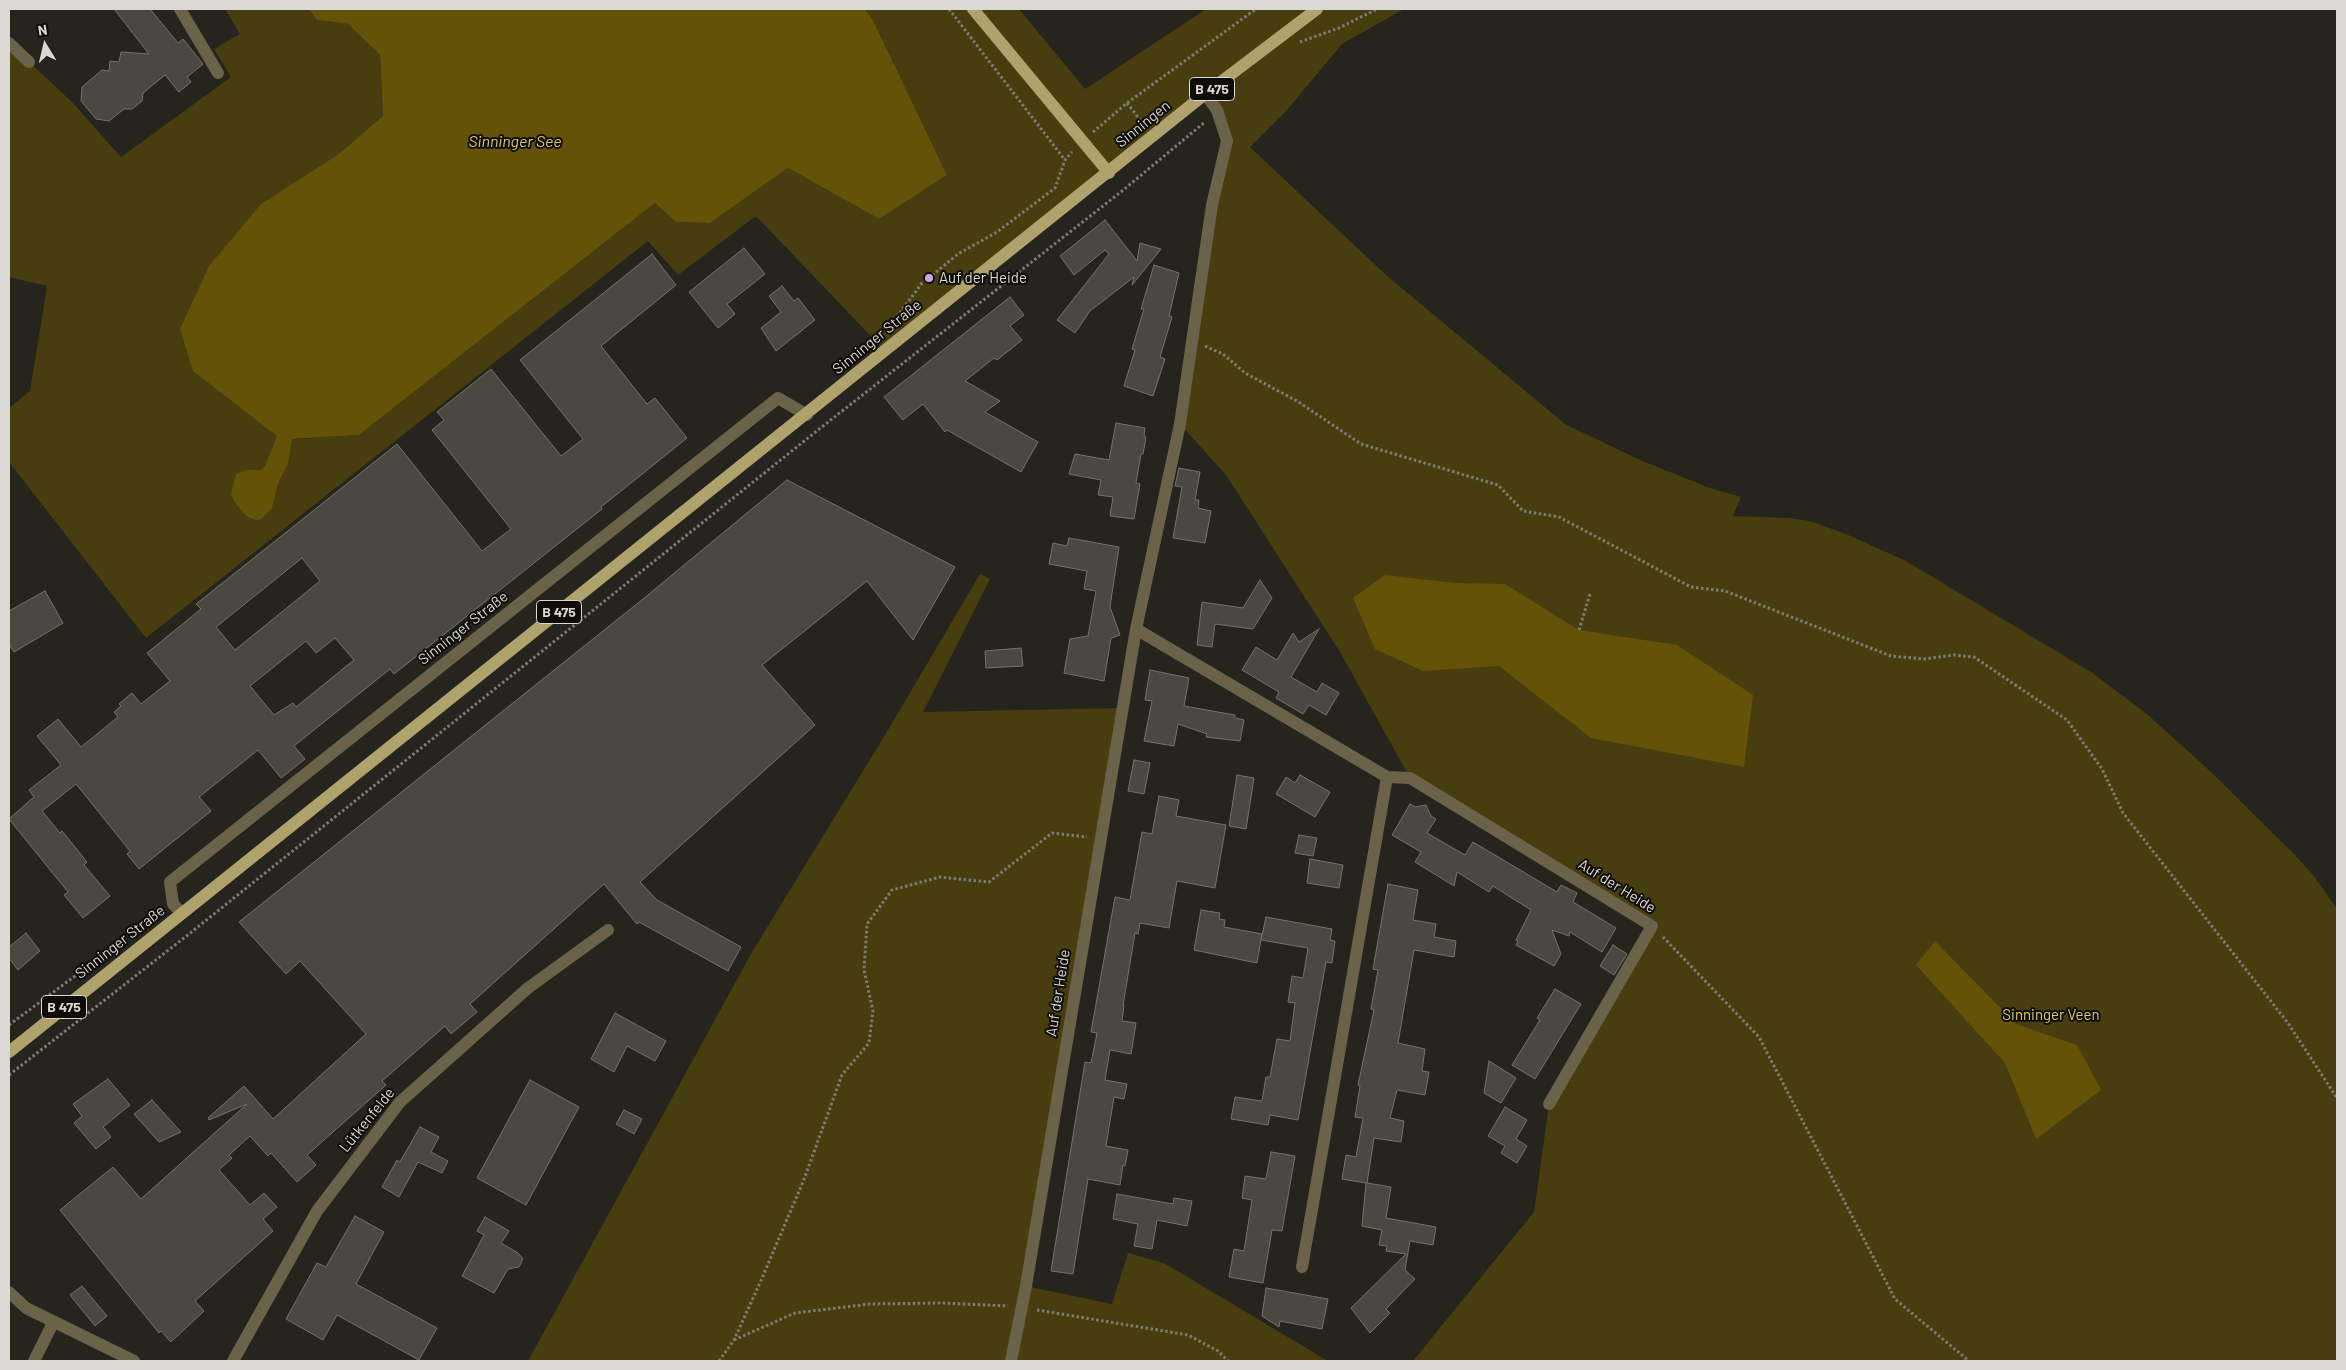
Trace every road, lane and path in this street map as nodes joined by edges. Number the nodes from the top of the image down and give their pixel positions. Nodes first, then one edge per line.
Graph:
1 (180, 9) edge
2 (949, 9) edge
3 (973, 9) edge
4 (1256, 9) edge
5 (1317, 9) edge
6 (1377, 9) edge
7 (9, 43) edge
8 (1297, 43) dead end
9 (29, 62) dead end
10 (218, 73) dead end
11 (1205, 94) junction
12 (1217, 110) junction
13 (1082, 142) junction
14 (1065, 160) dead end
15 (1109, 173) junction
16 (1192, 342) junction
17 (808, 415) junction
18 (1590, 594) dead end
19 (1136, 629) junction
20 (1578, 630) dead end
21 (1387, 777) junction
22 (1100, 838) junction
23 (182, 914) junction
24 (1652, 926) junction
25 (608, 930) dead end
26 (9, 1052) edge
27 (9, 1075) edge
28 (2337, 1098) edge
29 (1549, 1104) dead end
30 (1302, 1267) dead end
31 (9, 1292) edge
32 (1022, 1307) junction
33 (53, 1323) junction
34 (734, 1340) junction
35 (34, 1361) edge
36 (134, 1361) edge
37 (233, 1361) edge
38 (719, 1361) edge
39 (1011, 1361) edge
40 (1228, 1361) edge
41 (1970, 1361) edge

1 - 10 street
2 - 14 path
3 - 13 main road
4 - 13 path
5 - 11 main road, Sinningen / B 475
6 - 8 path
7 - 9 street
11 - 12 street, Auf der Heide
11 - 15 main road, Sinningen / B 475
12 - 16 street, Auf der Heide
12 - 27 path
13 - 15 main road
15 - 17 main road, Sinninger Straße / B 475
16 - 19 street, Auf der Heide
16 - 28 path
17 - 23 main road, Sinninger Straße / B 475
17 - 23 street, Sinninger Straße
18 - 20 path
19 - 21 street, Auf der Heide
19 - 22 street, Auf der Heide
21 - 24 street, Auf der Heide
21 - 30 street
22 - 32 street, Auf der Heide
22 - 34 path
23 - 26 main road, Sinninger Straße / B 475
24 - 29 street, Auf der Heide
24 - 41 path
25 - 37 street, Lütkenfelde
31 - 33 street
32 - 34 path
32 - 39 street, Auf der Heide
32 - 40 path
33 - 35 street
33 - 36 street
34 - 38 path

